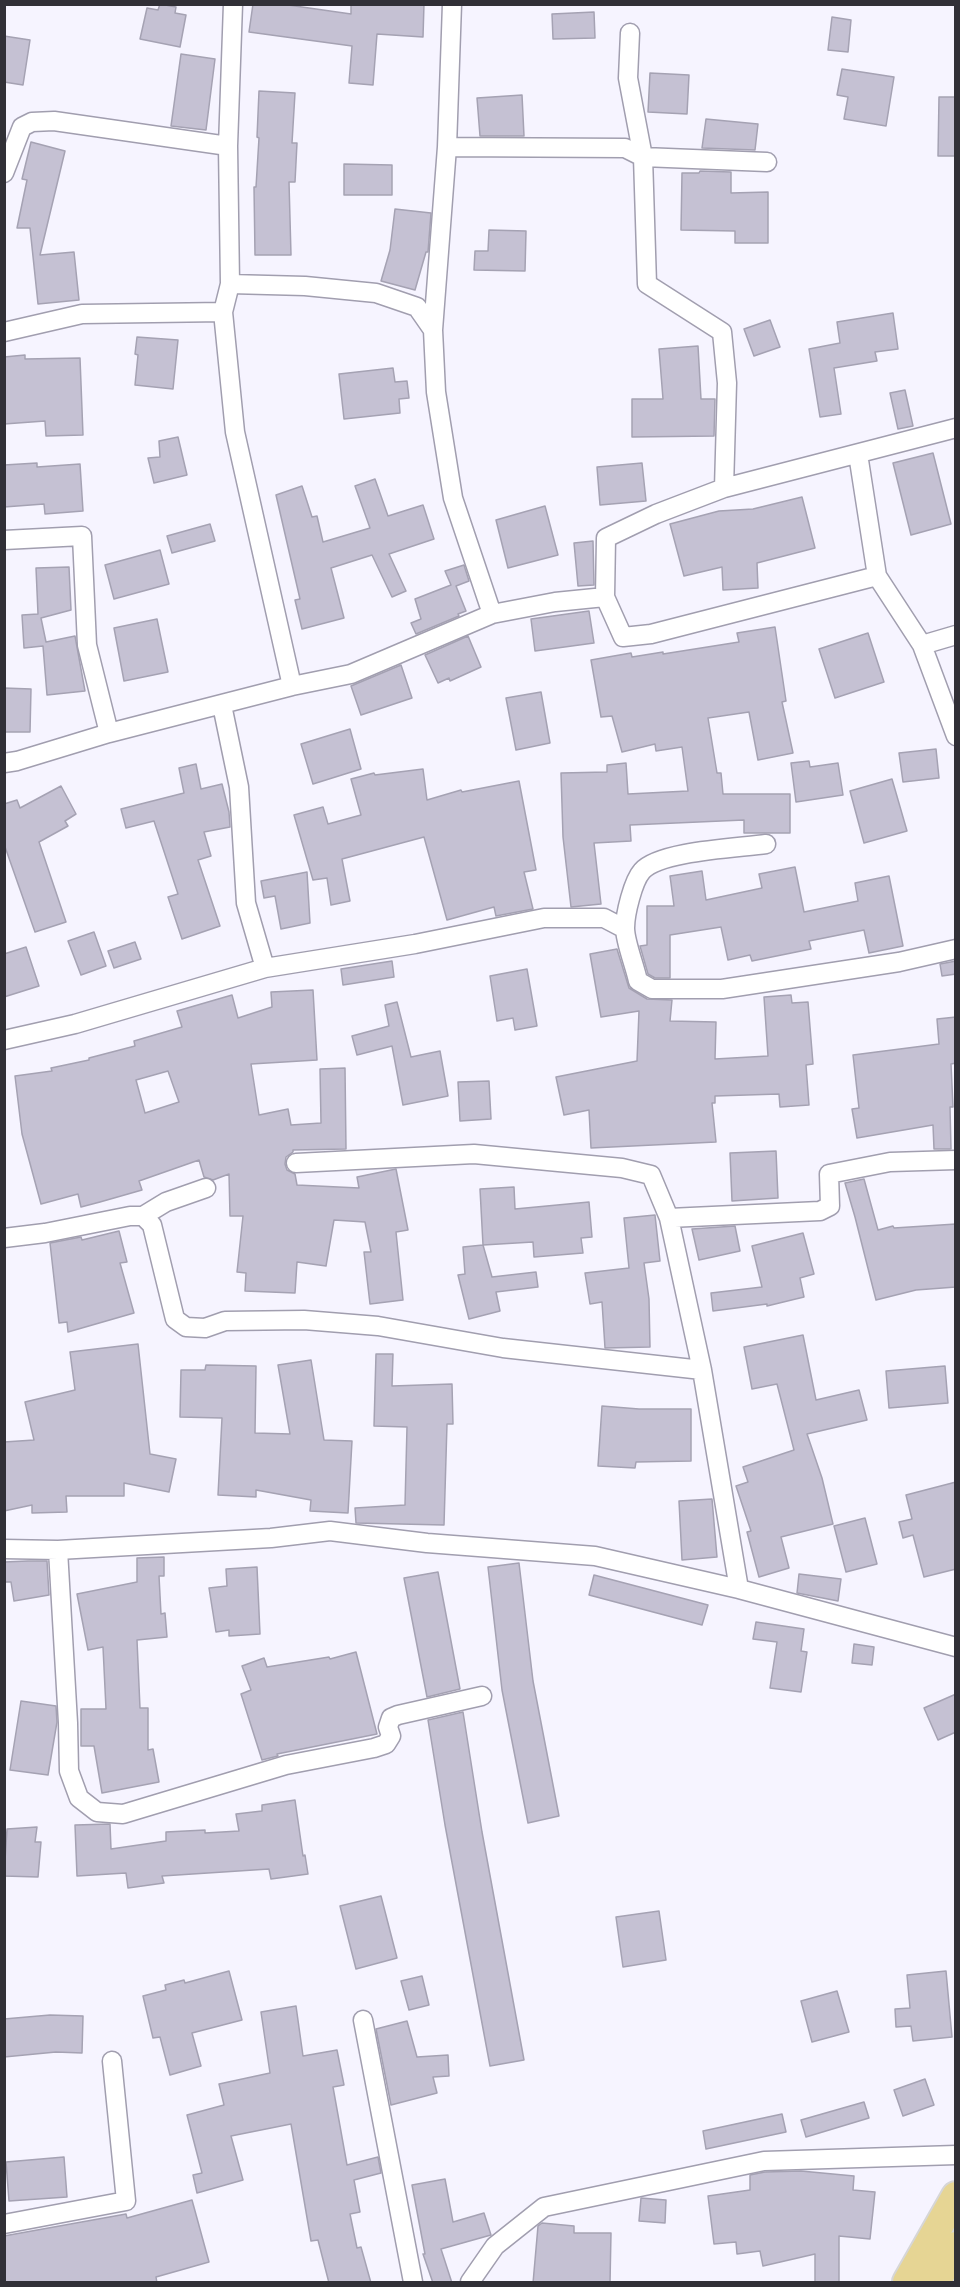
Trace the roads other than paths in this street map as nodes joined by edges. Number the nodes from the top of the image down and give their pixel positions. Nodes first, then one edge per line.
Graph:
1 (233, 4) edge
2 (452, 4) edge
3 (630, 33) dead end
4 (228, 146) junction
5 (447, 147) junction
6 (643, 157) junction
7 (767, 162) dead end
8 (4, 173) edge
9 (230, 284) junction
10 (223, 312) junction
11 (433, 330) junction
12 (4, 332) edge
13 (956, 428) edge
14 (858, 454) junction
15 (724, 488) junction
16 (4, 540) edge
17 (877, 576) junction
18 (605, 597) junction
19 (492, 614) junction
20 (956, 635) edge
21 (922, 645) junction
22 (292, 686) junction
23 (222, 705) junction
24 (109, 733) junction
25 (956, 736) edge
26 (4, 763) edge
27 (766, 844) dead end
28 (625, 929) junction
29 (956, 949) edge
30 (265, 968) junction
31 (4, 1040) edge
32 (956, 1160) edge
33 (296, 1163) dead end
34 (206, 1188) dead end
35 (143, 1216) junction
36 (669, 1218) junction
37 (4, 1238) edge
38 (702, 1370) junction
39 (4, 1550) edge
40 (58, 1550) junction
41 (739, 1589) junction
42 (956, 1647) edge
43 (482, 1696) dead end
44 (363, 2020) dead end
45 (112, 2061) dead end
46 (956, 2155) edge
47 (956, 2196) edge
48 (4, 2224) edge
49 (956, 2246) edge
50 (413, 2283) edge
51 (470, 2283) edge
52 (907, 2283) edge
53 (936, 2283) edge

1 - 4 street
2 - 5 street
3 - 6 street
4 - 8 street
4 - 9 street
5 - 6 street
5 - 11 street
6 - 7 street
6 - 15 street
9 - 10 street
9 - 11 street
10 - 12 street
10 - 22 street
11 - 19 street
13 - 14 street
14 - 15 street
14 - 17 street
15 - 18 street
16 - 24 street
17 - 18 street
17 - 21 street
18 - 19 street
19 - 22 street
20 - 21 street
21 - 25 street
22 - 23 street
23 - 24 street
23 - 30 street
24 - 26 street
27 - 28 street
28 - 29 street
28 - 30 street
30 - 31 street
32 - 36 street
33 - 36 street
34 - 35 street
35 - 37 street
35 - 38 street
36 - 38 street
38 - 41 street
39 - 40 street
40 - 41 street
40 - 43 street
41 - 42 street
44 - 50 street
45 - 48 street
46 - 51 street
47 - 52 main road
49 - 53 main road

